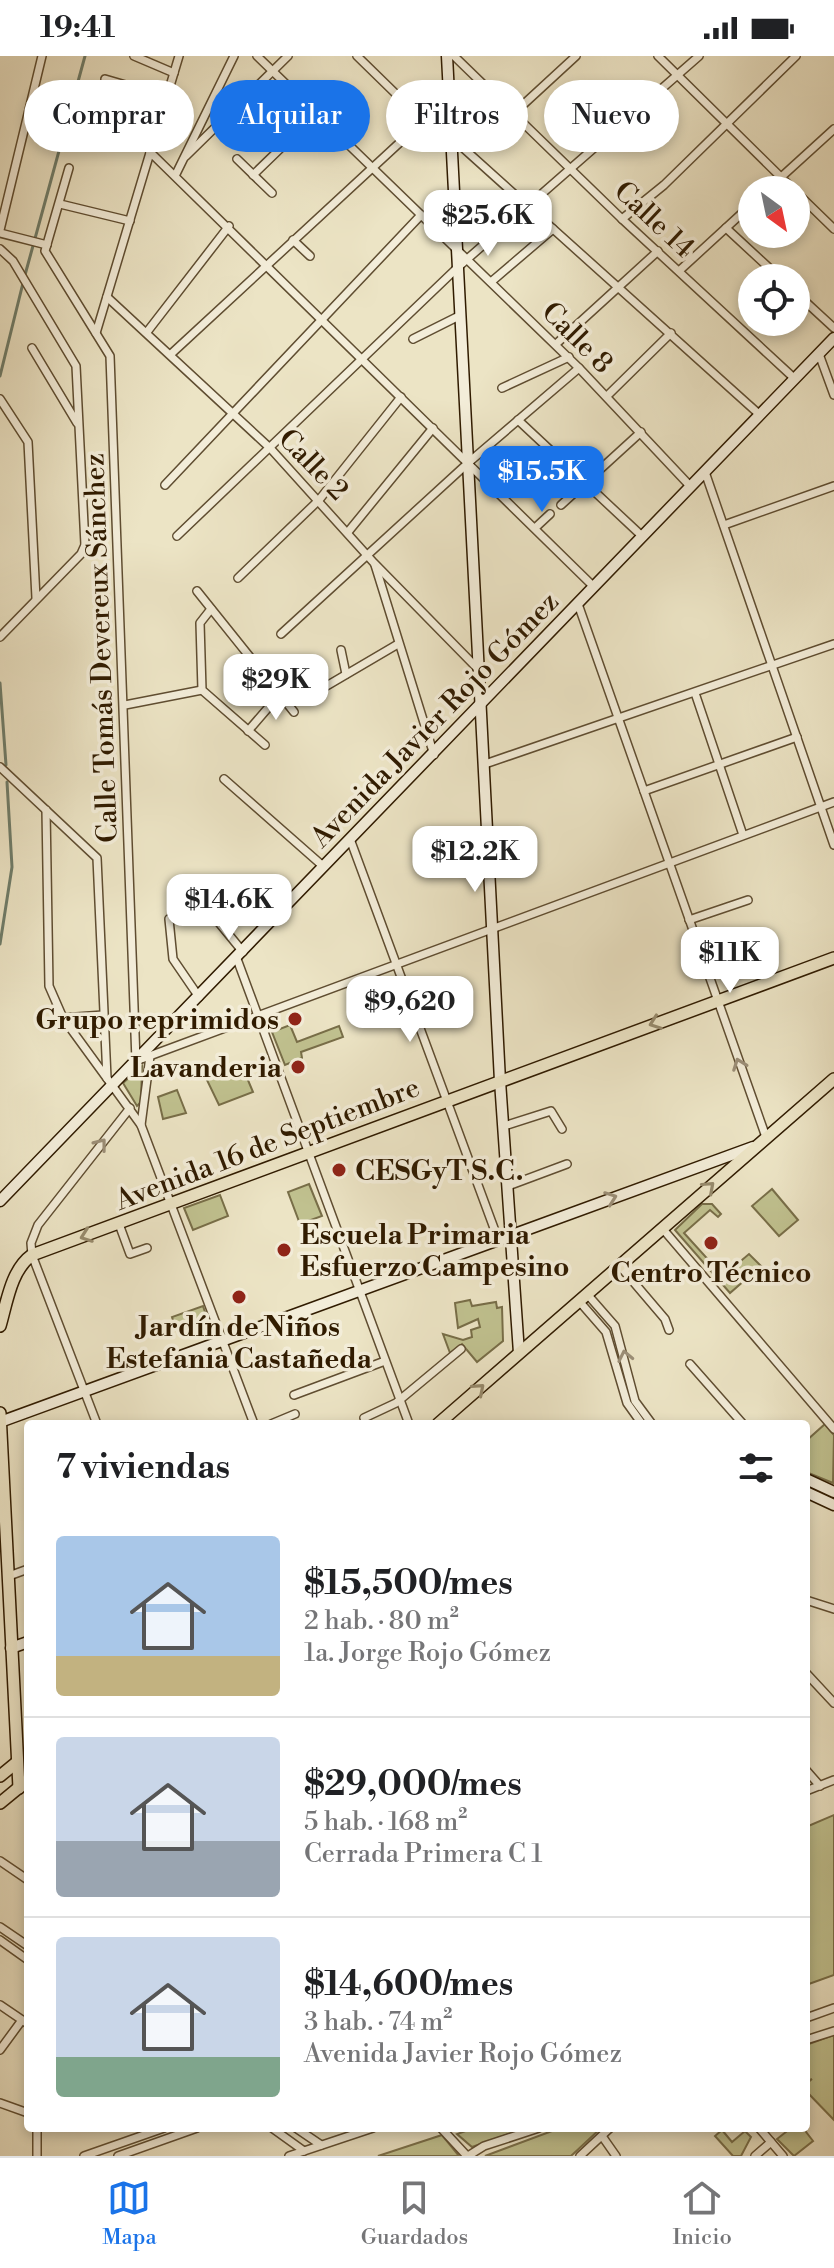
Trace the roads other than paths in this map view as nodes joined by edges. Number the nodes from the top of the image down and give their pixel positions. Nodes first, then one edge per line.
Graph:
1 (42, 56) edge
2 (134, 56) edge
3 (179, 56) edge
4 (234, 56) edge
5 (257, 56) edge
6 (288, 56) edge
7 (357, 56) edge
8 (447, 56) edge
9 (455, 56) edge
10 (576, 56) edge
11 (658, 56) edge
12 (699, 56) edge
13 (796, 56) edge
14 (272, 70) junction
15 (174, 73) junction
16 (678, 75) junction
17 (105, 79) dead end
18 (108, 80) edge
19 (172, 80) edge
20 (282, 80) edge
21 (448, 80) edge
22 (479, 80) edge
23 (386, 84) edge
24 (528, 100) edge
25 (727, 122) junction
26 (528, 128) edge
27 (834, 129) edge
28 (150, 152) joint
29 (277, 152) edge
30 (356, 152) edge
31 (389, 152) edge
32 (451, 152) edge
33 (467, 152) edge
34 (186, 156) junction
35 (237, 159) dead end
36 (372, 167) junction
37 (69, 168) dead end
38 (572, 171) junction
39 (176, 174) junction
40 (253, 175) junction
41 (780, 176) edge
42 (782, 176) edge
43 (272, 193) dead end
44 (60, 204) junction
45 (810, 205) edge
46 (529, 208) junction
47 (421, 215) junction
48 (738, 217) edge
49 (622, 219) junction
50 (130, 221) junction
51 (229, 226) junction
52 (833, 226) edge
53 (726, 228) junction
54 (553, 229) junction
55 (0, 232) edge
56 (293, 240) junction
57 (41, 245) junction
58 (0, 249) edge
59 (456, 250) junction
60 (658, 251) junction
61 (310, 256) dead end
62 (467, 260) junction
63 (268, 264) junction
64 (765, 264) edge
65 (457, 268) junction
66 (679, 271) junction
67 (491, 282) junction
68 (618, 286) junction
69 (107, 297) junction
70 (810, 306) edge
71 (459, 316) junction
72 (321, 319) junction
73 (834, 328) edge
74 (147, 332) junction
75 (96, 333) junction
76 (671, 333) junction
77 (834, 338) edge
78 (413, 339) dead end
79 (556, 344) junction
80 (32, 348) dead end
81 (171, 354) junction
82 (819, 354) junction
83 (569, 357) junction
84 (363, 360) junction
85 (579, 368) junction
86 (795, 379) junction
87 (502, 388) dead end
88 (834, 395) edge
89 (607, 396) junction
90 (401, 397) junction
91 (0, 399) edge
92 (232, 412) junction
93 (760, 415) junction
94 (518, 420) junction
95 (79, 425) junction
96 (433, 428) junction
97 (641, 432) junction
98 (271, 449) junction
99 (468, 463) junction
100 (705, 472) junction
101 (585, 483) junction
102 (165, 485) dead end
103 (834, 486) edge
104 (691, 487) junction
105 (319, 500) junction
106 (561, 505) dead end
107 (550, 514) dead end
108 (724, 525) junction
109 (535, 528) junction
110 (348, 532) junction
111 (177, 536) dead end
112 (643, 537) junction
113 (367, 554) junction
114 (374, 563) junction
115 (238, 578) dead end
116 (594, 587) junction
117 (197, 591) dead end
118 (36, 598) junction
119 (578, 604) junction
120 (211, 609) junction
121 (281, 634) dead end
122 (0, 637) edge
123 (398, 644) junction
124 (834, 646) edge
125 (341, 650) dead end
126 (772, 665) junction
127 (479, 670) junction
128 (346, 674) junction
129 (202, 690) junction
130 (318, 691) dead end
131 (695, 693) junction
132 (280, 694) junction
133 (125, 705) junction
134 (481, 706) junction
135 (294, 712) dead end
136 (618, 719) junction
137 (248, 731) junction
138 (797, 737) junction
139 (265, 745) dead end
140 (434, 755) junction
141 (485, 764) junction
142 (720, 764) junction
143 (0, 767) edge
144 (224, 779) dead end
145 (644, 791) junction
146 (834, 802) edge
147 (821, 807) junction
148 (46, 810) junction
149 (743, 835) junction
150 (350, 839) junction
151 (834, 845) edge
152 (669, 863) junction
153 (324, 867) junction
154 (213, 890) dead end
155 (748, 900) dead end
156 (169, 919) dead end
157 (689, 920) junction
158 (494, 928) junction
159 (240, 955) junction
160 (834, 958) edge
161 (396, 963) junction
162 (199, 997) junction
163 (716, 1001) junction
164 (259, 1014) junction
165 (103, 1015) junction
166 (63, 1018) junction
167 (150, 1056) junction
168 (136, 1061) junction
169 (834, 1079) edge
170 (110, 1081) junction
171 (500, 1081) junction
172 (448, 1101) junction
173 (130, 1108) junction
174 (141, 1125) junction
175 (504, 1126) junction
176 (562, 1129) dead end
177 (766, 1137) junction
178 (755, 1146) junction
179 (309, 1154) junction
180 (567, 1164) dead end
181 (508, 1186) junction
182 (0, 1201) edge
183 (171, 1206) junction
184 (119, 1224) junction
185 (662, 1228) junction
186 (511, 1235) junction
187 (498, 1239) junction
188 (147, 1248) dead end
189 (32, 1255) junction
190 (619, 1265) junction
191 (359, 1291) junction
192 (583, 1297) junction
193 (0, 1326) edge
194 (669, 1330) dead end
195 (222, 1342) junction
196 (461, 1349) dead end
197 (519, 1353) junction
198 (385, 1361) junction
199 (690, 1364) dead end
200 (85, 1392) junction
201 (294, 1395) dead end
202 (400, 1400) junction
203 (0, 1413) edge
204 (295, 1414) dead end
205 (364, 1418) dead end
206 (96, 1420) edge
207 (252, 1420) edge
208 (281, 1420) edge
209 (408, 1420) edge
210 (443, 1420) edge
211 (639, 1420) edge
212 (649, 1420) edge
213 (739, 1420) edge
214 (0, 1422) edge
215 (834, 1429) edge
216 (810, 1481) edge
217 (834, 1492) edge
218 (810, 1494) edge
219 (834, 1505) edge
220 (24, 1570) edge
221 (9, 1576) junction
222 (810, 1601) edge
223 (834, 1609) edge
224 (24, 1643) edge
225 (11, 1648) junction
226 (810, 1677) edge
227 (834, 1703) edge
228 (16, 1763) junction
229 (810, 1775) edge
230 (0, 1776) edge
231 (834, 1780) edge
232 (23, 1784) edge
233 (820, 1786) junction
234 (810, 1790) edge
235 (0, 1803) edge
236 (0, 1861) edge
237 (24, 1877) edge
238 (0, 1927) edge
239 (0, 1940) edge
240 (24, 1943) edge
241 (24, 1957) edge
242 (0, 2005) edge
243 (834, 2008) edge
244 (810, 2017) edge
245 (24, 2021) edge
246 (24, 2023) edge
247 (834, 2031) edge
248 (810, 2039) edge
249 (0, 2050) edge
250 (0, 2103) edge
251 (24, 2112) edge
252 (37, 2132) edge
253 (153, 2132) edge
254 (186, 2132) edge
255 (278, 2132) edge
256 (302, 2132) edge
257 (361, 2132) edge
258 (448, 2132) edge
259 (527, 2132) edge
260 (606, 2132) edge
261 (762, 2132) edge
262 (602, 2136) junction
263 (771, 2142) junction
264 (321, 2145) junction
265 (304, 2151) junction
266 (37, 2156) edge
267 (84, 2156) edge
268 (118, 2156) edge
269 (289, 2156) edge
270 (468, 2156) edge
271 (580, 2156) edge
272 (616, 2156) edge
273 (755, 2156) edge
274 (783, 2156) edge

1 - 55 street
2 - 15 street
3 - 15 street
4 - 34 street
5 - 14 street, Calle 8
6 - 14 street
7 - 23 street
8 - 21 street
9 - 22 street, Calle 14
10 - 24 street
11 - 16 street
12 - 16 street
13 - 25 street
14 - 20 street, Calle 8
14 - 34 street
15 - 19 street
16 - 25 street
16 - 38 street
17 - 18 street
25 - 41 street
25 - 49 street
26 - 38 street, Calle 14
27 - 42 street
28 - 39 street
28 - 50 street
29 - 40 street
30 - 36 street, Calle 8
31 - 36 street
32 - 59 street
33 - 46 street
34 - 39 street
35 - 40 street
36 - 47 street, Calle 8
36 - 56 street
37 - 44 street
38 - 46 street
38 - 49 street, Calle 14
39 - 51 street
40 - 43 street
44 - 50 street
44 - 57 street
45 - 52 street
46 - 54 street
46 - 62 street
47 - 59 street, Calle 8
47 - 72 street
48 - 53 street
49 - 60 street, Calle 14
50 - 69 street
51 - 63 street
51 - 74 street
53 - 64 street
53 - 66 street
54 - 67 street
54 - 68 street
55 - 57 street
56 - 61 street
56 - 63 street
57 - 75 street, Calle Tomás Devereux Sánchez
58 - 95 street
59 - 62 street, Calle 8
59 - 65 street
60 - 66 street, Calle 14
60 - 68 street
62 - 65 street
62 - 67 street, Calle 8
63 - 72 street
63 - 81 street
65 - 71 street
65 - 84 street
66 - 86 street, Calle 14
67 - 79 street, Calle 8
68 - 76 street
68 - 79 street
69 - 74 street, Calle 2
69 - 75 street
70 - 73 street
71 - 78 street
71 - 99 street
72 - 84 street
72 - 92 street
74 - 81 street, Calle 2
75 - 133 street, Calle Tomás Devereux Sánchez
76 - 89 street
76 - 93 street
77 - 82 street, Avenida Javier Rojo Gómez
79 - 83 street, Calle 8
80 - 95 street
81 - 92 street, Calle 2
82 - 86 street, Avenida Javier Rojo Gómez
82 - 88 street
83 - 85 street, Calle 8
83 - 87 street
84 - 90 street
84 - 98 street
85 - 89 street, Calle 8
85 - 94 street
86 - 93 street, Avenida Javier Rojo Gómez
89 - 97 street, Calle 8
90 - 96 street
90 - 105 street
91 - 118 street
92 - 98 street, Calle 2
92 - 102 street
93 - 100 street, Avenida Javier Rojo Gómez
94 - 99 street
94 - 101 street
95 - 118 street
96 - 99 street
96 - 110 street
97 - 101 street
97 - 104 street, Calle 8
98 - 105 street, Calle 2
98 - 111 street
99 - 109 street
99 - 113 street
99 - 127 street
100 - 104 street, Avenida Javier Rojo Gómez
100 - 108 street
101 - 106 street
101 - 112 street
103 - 108 street
104 - 112 street, Avenida Javier Rojo Gómez
105 - 110 street, Calle 2
105 - 115 street
107 - 109 street
108 - 126 street
109 - 116 street
110 - 113 street, Calle 2
112 - 116 street, Avenida Javier Rojo Gómez
113 - 114 street, Calle 2
113 - 121 street
114 - 123 street
114 - 127 street, Calle 2
116 - 119 street, Avenida Javier Rojo Gómez
117 - 120 street
118 - 122 street
119 - 134 street, Avenida Javier Rojo Gómez
119 - 136 street
120 - 129 street
120 - 132 street
123 - 128 street
123 - 140 street
124 - 126 street
125 - 128 street
126 - 131 street
126 - 138 street
127 - 134 street
128 - 130 street
129 - 133 street
129 - 137 street
131 - 136 street
131 - 142 street
132 - 135 street
132 - 137 street
133 - 168 street, Calle Tomás Devereux Sánchez
134 - 140 street, Avenida Javier Rojo Gómez
134 - 141 street
136 - 141 street
136 - 145 street
137 - 139 street
138 - 142 street
138 - 147 street
140 - 150 street, Avenida Javier Rojo Gómez
141 - 158 street
142 - 145 street
142 - 149 street
143 - 148 street
144 - 153 street
145 - 152 street
146 - 147 street
147 - 149 street
147 - 151 street
148 - 165 street
148 - 166 street
149 - 152 street
150 - 153 street, Avenida Javier Rojo Gómez
150 - 161 street
152 - 157 street
152 - 158 street
153 - 159 street, Avenida Javier Rojo Gómez
154 - 159 street
155 - 157 street
156 - 162 street
157 - 163 street
158 - 161 street
158 - 171 street
159 - 162 street, Avenida Javier Rojo Gómez
159 - 164 street
160 - 163 main road, Avenida 16 de Septiembre
161 - 164 street
161 - 172 street
162 - 168 street, Avenida Javier Rojo Gómez
163 -> 171 main road, Avenida 16 de Septiembre
177 -> 163 street
164 - 167 street
164 - 179 street
165 - 166 street
165 - 170 street
166 - 170 street
167 - 168 street
167 - 174 street
168 - 170 street, Avenida Javier Rojo Gómez
169 - 177 main road
170 - 173 street
170 - 182 street, Avenida Javier Rojo Gómez
171 - 172 main road, Avenida 16 de Septiembre
171 - 175 street
172 - 179 main road, Avenida 16 de Septiembre
172 - 187 street
173 - 174 street
189 -> 173 street
174 - 183 street
175 - 176 street
175 - 181 street
177 - 178 main road
185 -> 178 main road
186 -> 178 street
179 - 183 main road, Avenida 16 de Septiembre
179 - 191 street
180 - 181 street
181 - 186 street
183 - 184 main road, Avenida 16 de Septiembre
183 - 195 street
184 - 188 street
184 -> 189 main road, Avenida 16 de Septiembre
185 - 190 main road
185 - 215 street
186 - 187 street
186 - 197 street
187 - 191 street
189 - 193 main road
189 - 200 street
190 - 192 main road
190 - 194 street
191 - 195 street
191 - 198 street
192 - 197 main road
192 - 211 street
212 -> 192 street
195 - 200 street
195 - 207 street
196 - 202 street
210 -> 197 main road
198 - 201 street
198 - 202 street
199 - 213 street
200 - 206 street
200 - 214 street
202 - 205 street
202 - 209 street
203 - 214 main road
204 - 208 street
214 - 221 main road
216 - 217 street
218 - 219 street
220 - 221 street
221 - 225 main road
222 - 223 street
224 - 225 street
225 - 228 main road
226 - 227 street
228 - 230 main road
228 - 232 main road
229 - 233 street
231 - 233 street
232 - 235 main road
233 - 234 street
236 - 237 street
238 - 240 street
239 - 241 street
242 - 245 street
243 - 244 street
246 - 249 street
247 - 248 street
250 - 251 street
252 - 266 street
253 - 267 street
254 - 268 street
255 - 265 street
256 - 264 street
257 - 264 street
258 - 270 street
259 - 270 street
260 - 262 street
261 - 263 street
262 - 271 street
262 - 272 street
263 - 273 street
263 - 274 street
264 - 265 street
265 - 269 street

